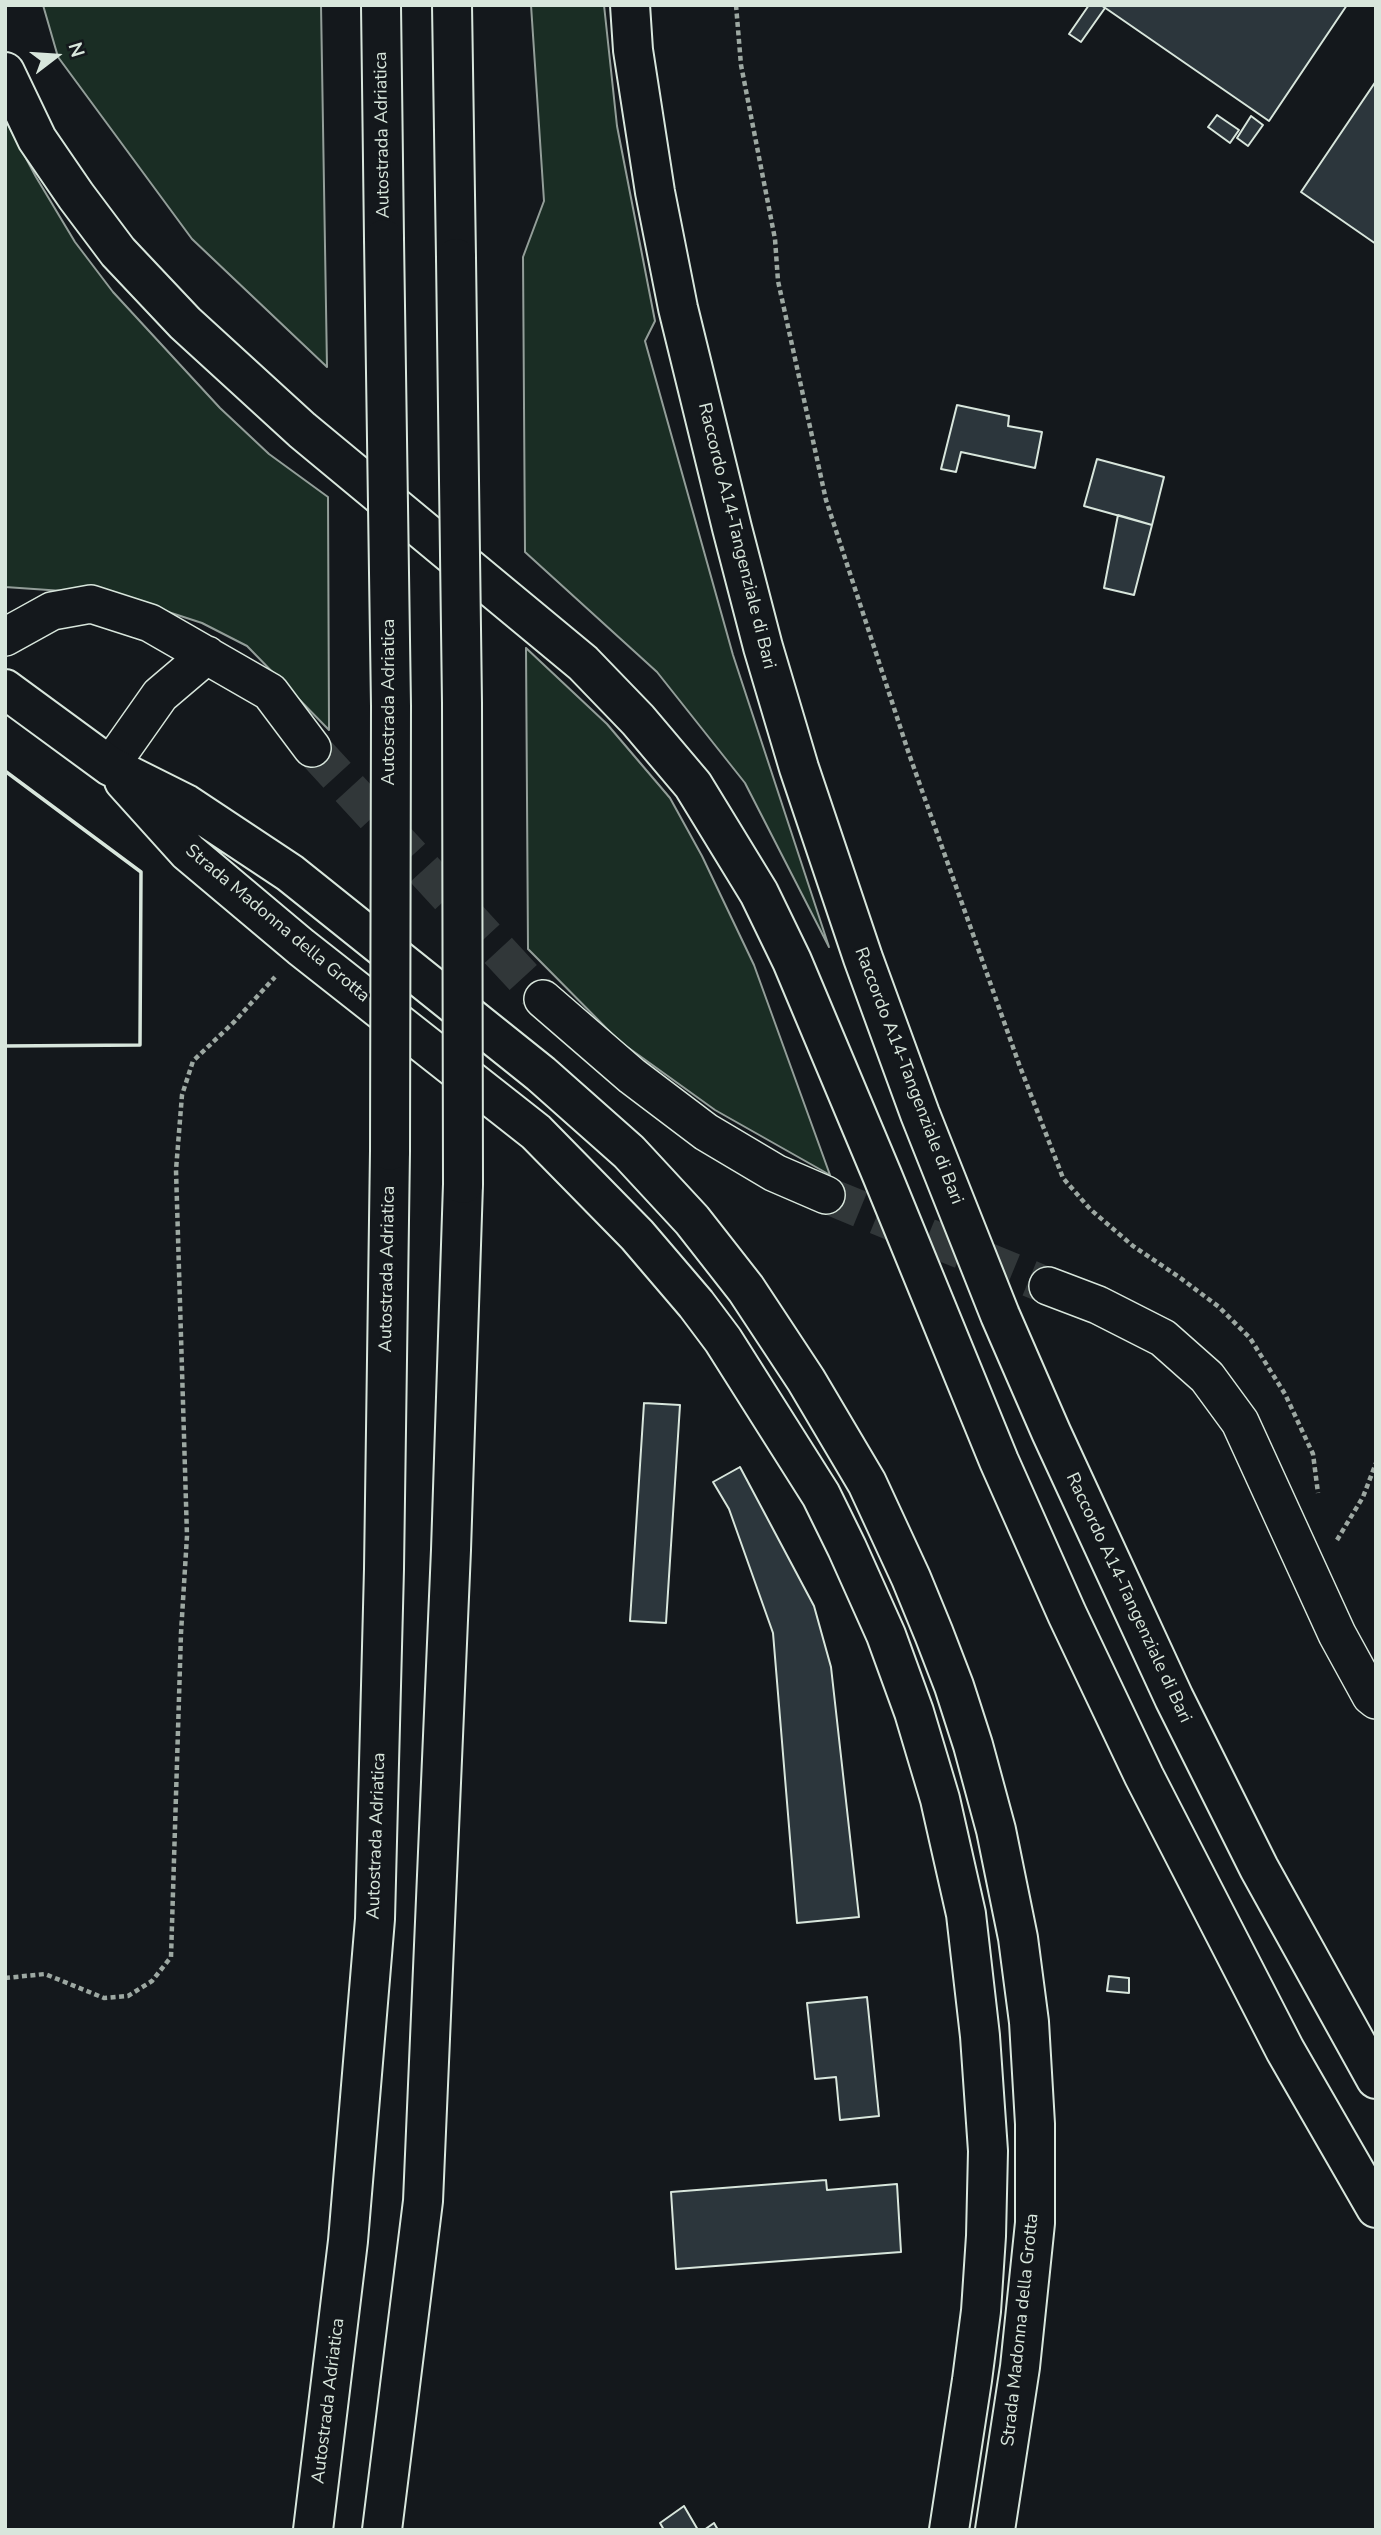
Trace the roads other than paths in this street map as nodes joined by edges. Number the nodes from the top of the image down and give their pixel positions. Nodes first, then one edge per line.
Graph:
1 (381, 5) edge
2 (452, 5) edge
3 (630, 5) edge
4 (5, 72) edge
5 (5, 637) edge
6 (207, 655) junction
7 (5, 689) edge
8 (312, 748) tunnel mouth
9 (110, 766) junction
10 (543, 999) tunnel mouth
11 (826, 1195) tunnel mouth
12 (1048, 1286) tunnel mouth
13 (1376, 1700) edge
14 (1376, 2079) edge
15 (1376, 2208) edge
16 (313, 2530) edge
17 (382, 2530) edge
18 (949, 2530) edge
19 (995, 2530) edge

1 - 16 main road, Autostrada Adriatica, bridge
2 - 17 main road, bridge
3 - 14 main road, Raccordo A14-Tangenziale di Bari
4 - 15 main road
5 - 6 street
6 - 8 street
6 - 9 street
7 - 9 main road
9 - 18 main road, Strada Madonna della Grotta
9 - 19 main road, Strada Madonna della Grotta
10 - 11 street
12 - 13 street

